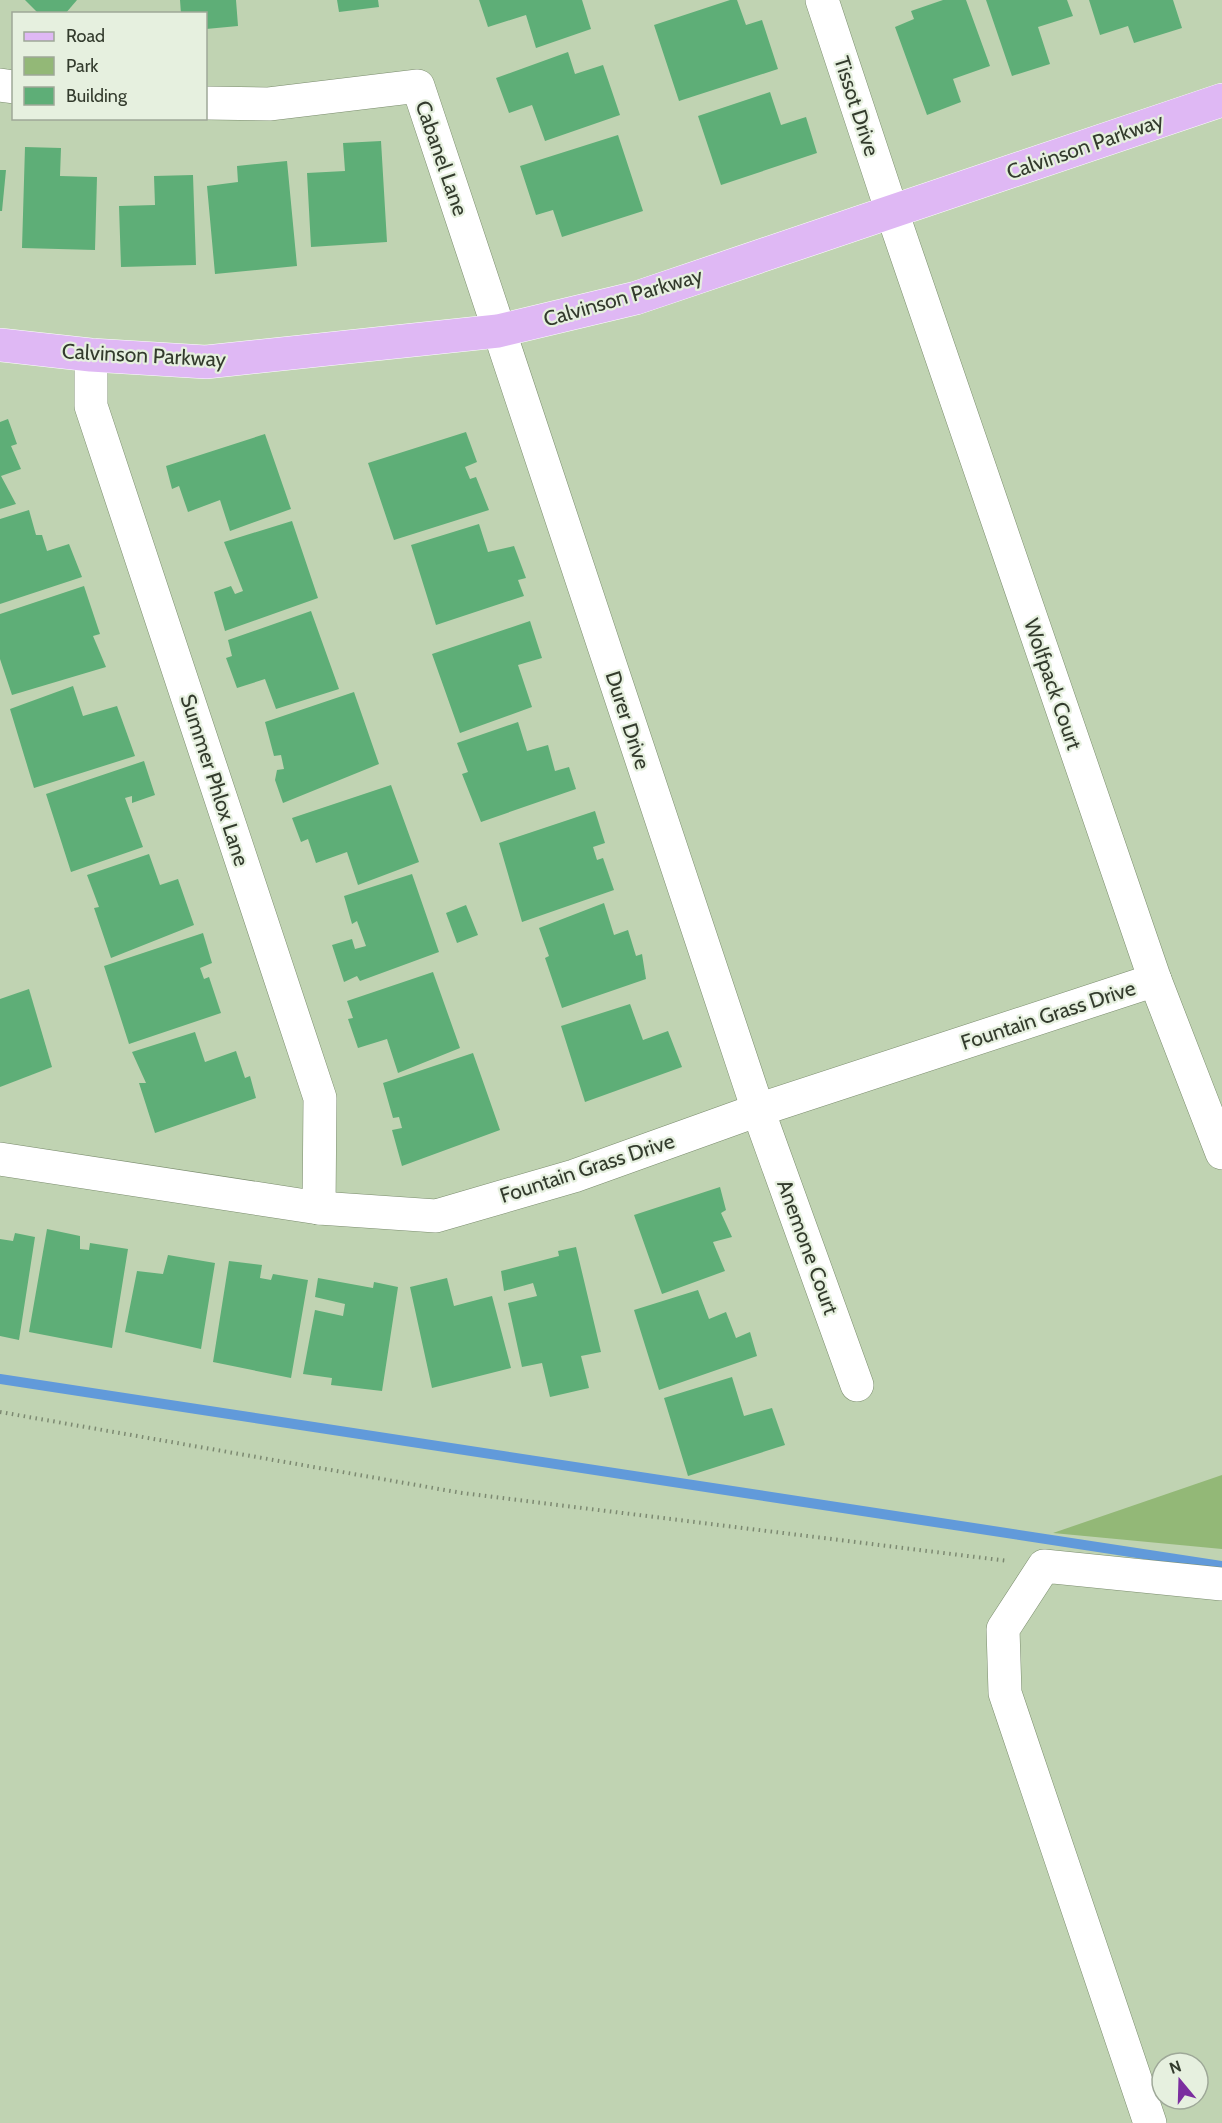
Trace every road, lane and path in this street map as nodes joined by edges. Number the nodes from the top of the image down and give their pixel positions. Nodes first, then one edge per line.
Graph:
1 (822, 0) edge
2 (1222, 100) edge
3 (207, 103) edge
4 (891, 212) junction
5 (498, 331) junction
6 (0, 345) edge
7 (91, 355) junction
8 (1155, 980) junction
9 (758, 1110) junction
10 (1222, 1153) edge
11 (0, 1159) edge
12 (319, 1208) junction
13 (856, 1385) dead end
14 (0, 1412) edge
15 (1044, 1566) junction
16 (1222, 1584) edge
17 (1150, 2123) edge

1 - 4 street, Tissot Drive
2 - 4 main road, Calvinson Parkway
3 - 5 street, Cabanel Lane
4 - 5 main road, Calvinson Parkway
4 - 8 street, Wolfpack Court
5 - 7 main road, Calvinson Parkway
5 - 9 street, Durer Drive
6 - 7 main road, Calvinson Parkway
7 - 12 street, Summer Phlox Lane
8 - 9 street, Fountain Grass Drive
8 - 10 street, Wolfpack Court
9 - 12 street, Fountain Grass Drive
9 - 13 street, Anemone Court
11 - 12 street, Fountain Grass Drive
14 - 15 path
15 - 16 street
15 - 17 street

